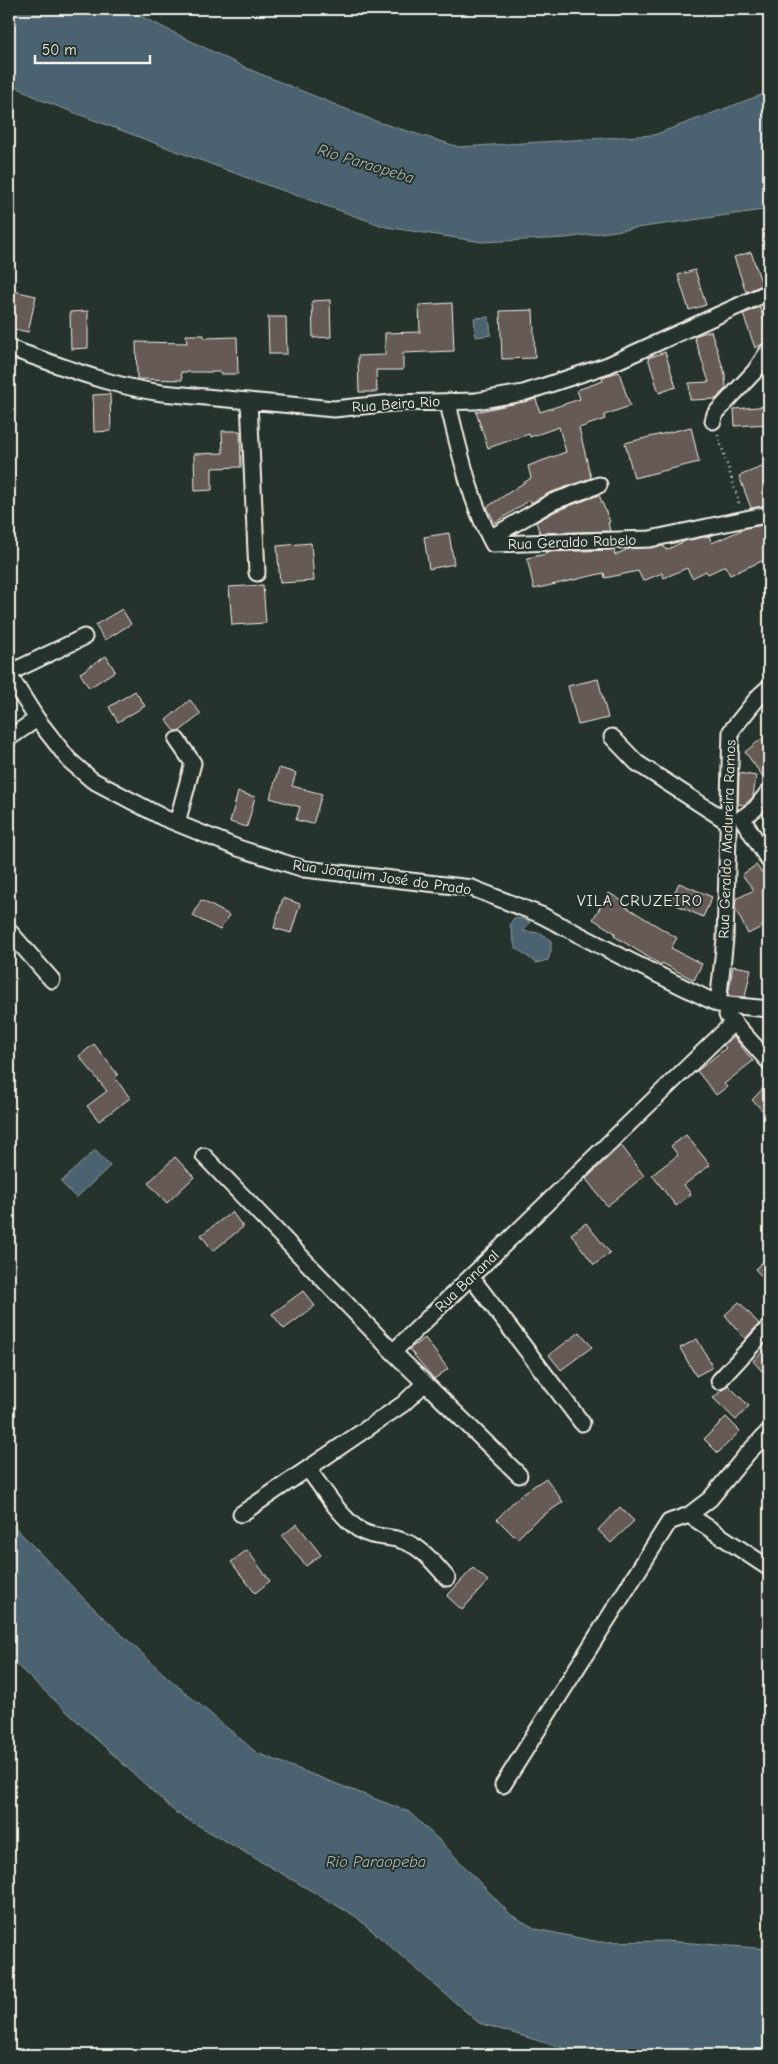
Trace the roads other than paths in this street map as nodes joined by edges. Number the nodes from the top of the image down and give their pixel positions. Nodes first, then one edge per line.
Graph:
1 (769, 292) edge
2 (9, 348) edge
3 (769, 350) edge
4 (250, 401) junction
5 (450, 401) junction
6 (713, 421) road end
7 (599, 485) dead end
8 (769, 514) edge
9 (490, 538) junction
10 (257, 573) dead end
11 (84, 637) dead end
12 (9, 674) edge
13 (769, 687) edge
14 (37, 719) junction
15 (612, 737) dead end
16 (9, 738) edge
17 (177, 740) dead end
18 (769, 791) edge
19 (728, 816) junction
20 (742, 818) junction
21 (177, 823) junction
22 (769, 862) edge
23 (9, 931) edge
24 (52, 980) dead end
25 (718, 1004) junction
26 (769, 1009) edge
27 (734, 1022) junction
28 (769, 1062) edge
29 (204, 1156) dead end
30 (471, 1277) junction
31 (769, 1327) edge
32 (393, 1352) junction
33 (719, 1381) dead end
34 (425, 1383) junction
35 (582, 1423) dead end
36 (769, 1431) edge
37 (308, 1468) junction
38 (519, 1475) dead end
39 (241, 1514) dead end
40 (690, 1515) junction
41 (769, 1568) edge
42 (447, 1578) dead end
43 (503, 1785) dead end

1 - 5 street, Rua Beira Rio
2 - 4 street, Rua Beira Rio
3 - 6 street
4 - 5 street, Rua Beira Rio
4 - 10 street
5 - 9 street, Rua Geraldo Rabelo
7 - 9 street
8 - 9 street, Rua Geraldo Rabelo
11 - 12 street
12 - 14 street, Rua Joaquim José do Prado
13 - 19 street, Rua Geraldo Madureira Ramos
14 - 16 street
14 - 21 street, Rua Joaquim José do Prado
15 - 19 street
17 - 21 street
18 - 20 street
19 - 20 street
19 - 25 street, Rua Geraldo Madureira Ramos
20 - 22 street
21 - 25 street, Rua Joaquim José do Prado
23 - 24 street
25 - 26 street, Rua Joaquim José do Prado
25 - 27 street
27 - 28 street
27 - 30 street, Rua Bananal
29 - 32 street
30 - 32 street, Rua Bananal
30 - 35 street
31 - 33 street
32 - 34 street
34 - 37 street
34 - 38 street
36 - 40 street
37 - 39 street
37 - 42 street
40 - 41 street
40 - 43 street

